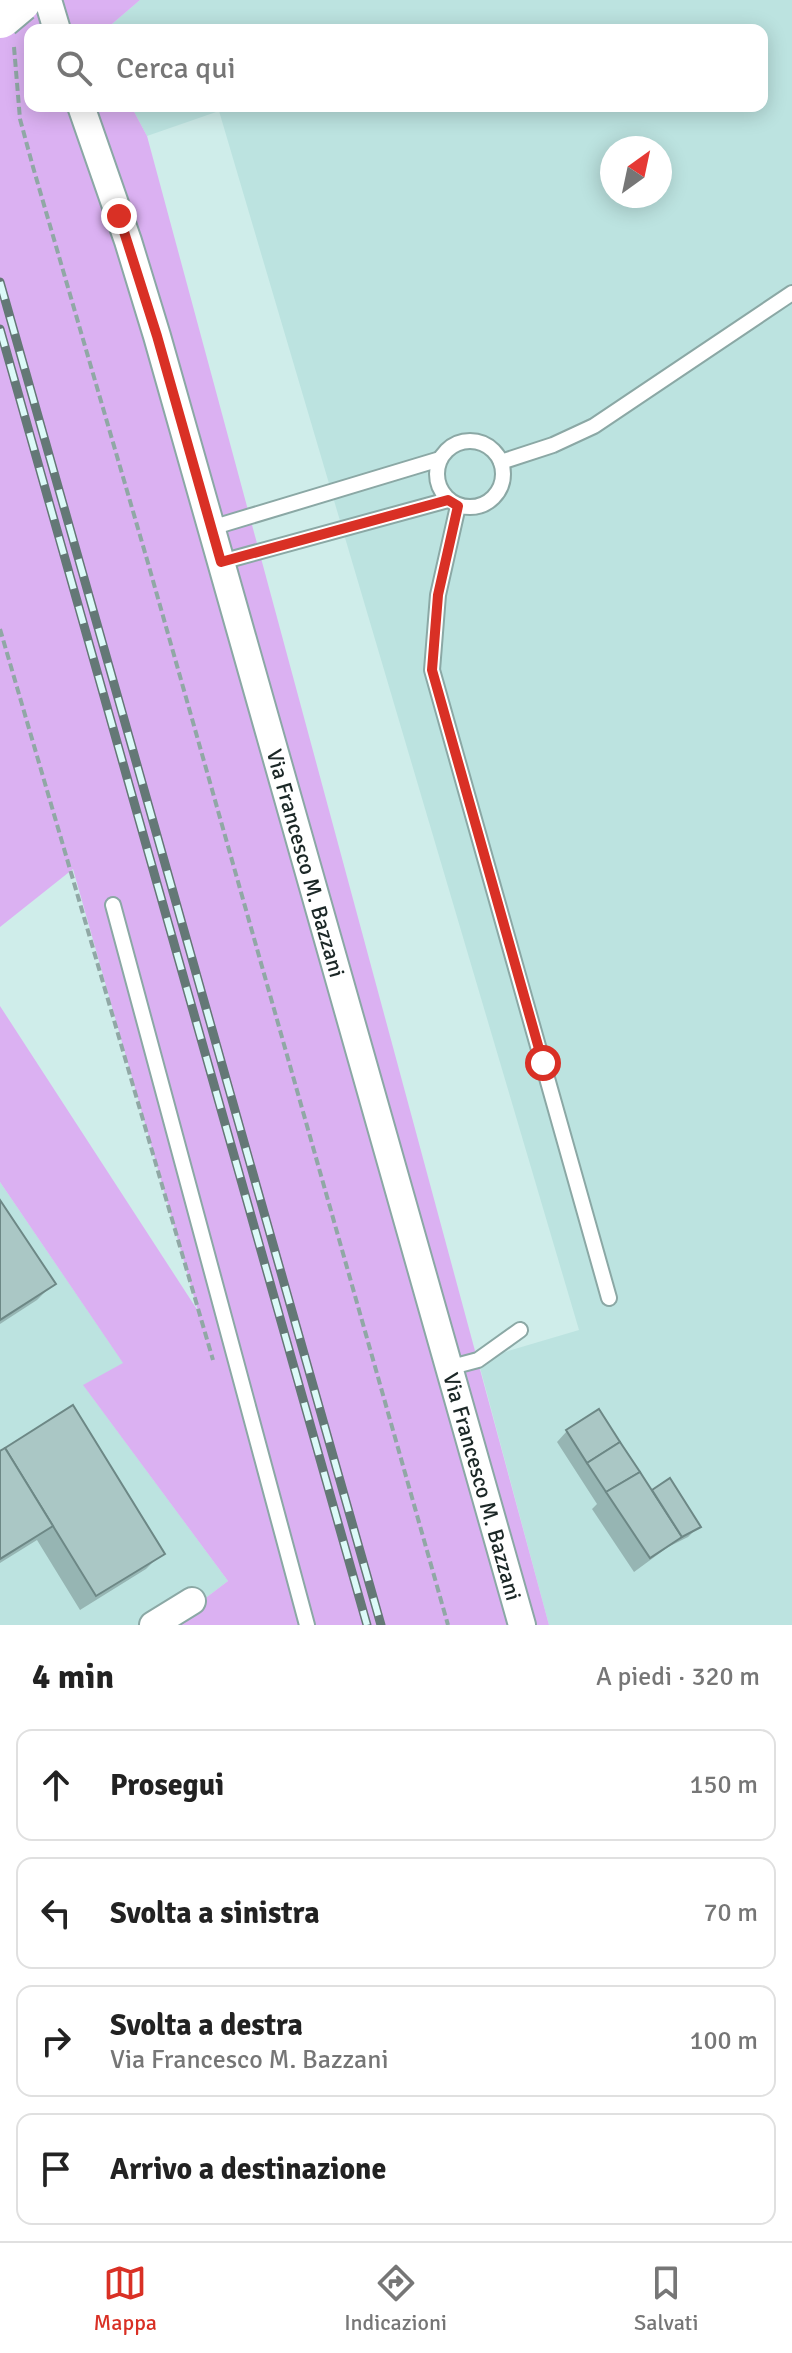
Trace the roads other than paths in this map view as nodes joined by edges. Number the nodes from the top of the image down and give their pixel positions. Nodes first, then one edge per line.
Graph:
1 (48, 0) edge
2 (55, 24) edge
3 (83, 112) edge
4 (792, 293) edge
5 (440, 459) junction
6 (501, 462) junction
7 (453, 503) junction
8 (211, 528) junction
9 (221, 562) junction
10 (113, 905) dead end
11 (609, 1298) dead end
12 (520, 1330) dead end
13 (448, 1368) junction
14 (192, 1601) dead end
15 (153, 1625) edge
16 (307, 1625) edge
17 (522, 1625) edge

1 - 2 street
3 - 8 street, Via Francesco M. Bazzani
4 - 6 lane
5 - 6 lane
5 - 7 lane
5 - 8 lane
6 - 7 lane
7 - 9 lane
7 - 11 lane
8 - 9 street, Via Francesco M. Bazzani
9 - 13 street, Via Francesco M. Bazzani
10 - 16 lane
12 - 13 lane
13 - 17 street, Via Francesco M. Bazzani
14 - 15 street

